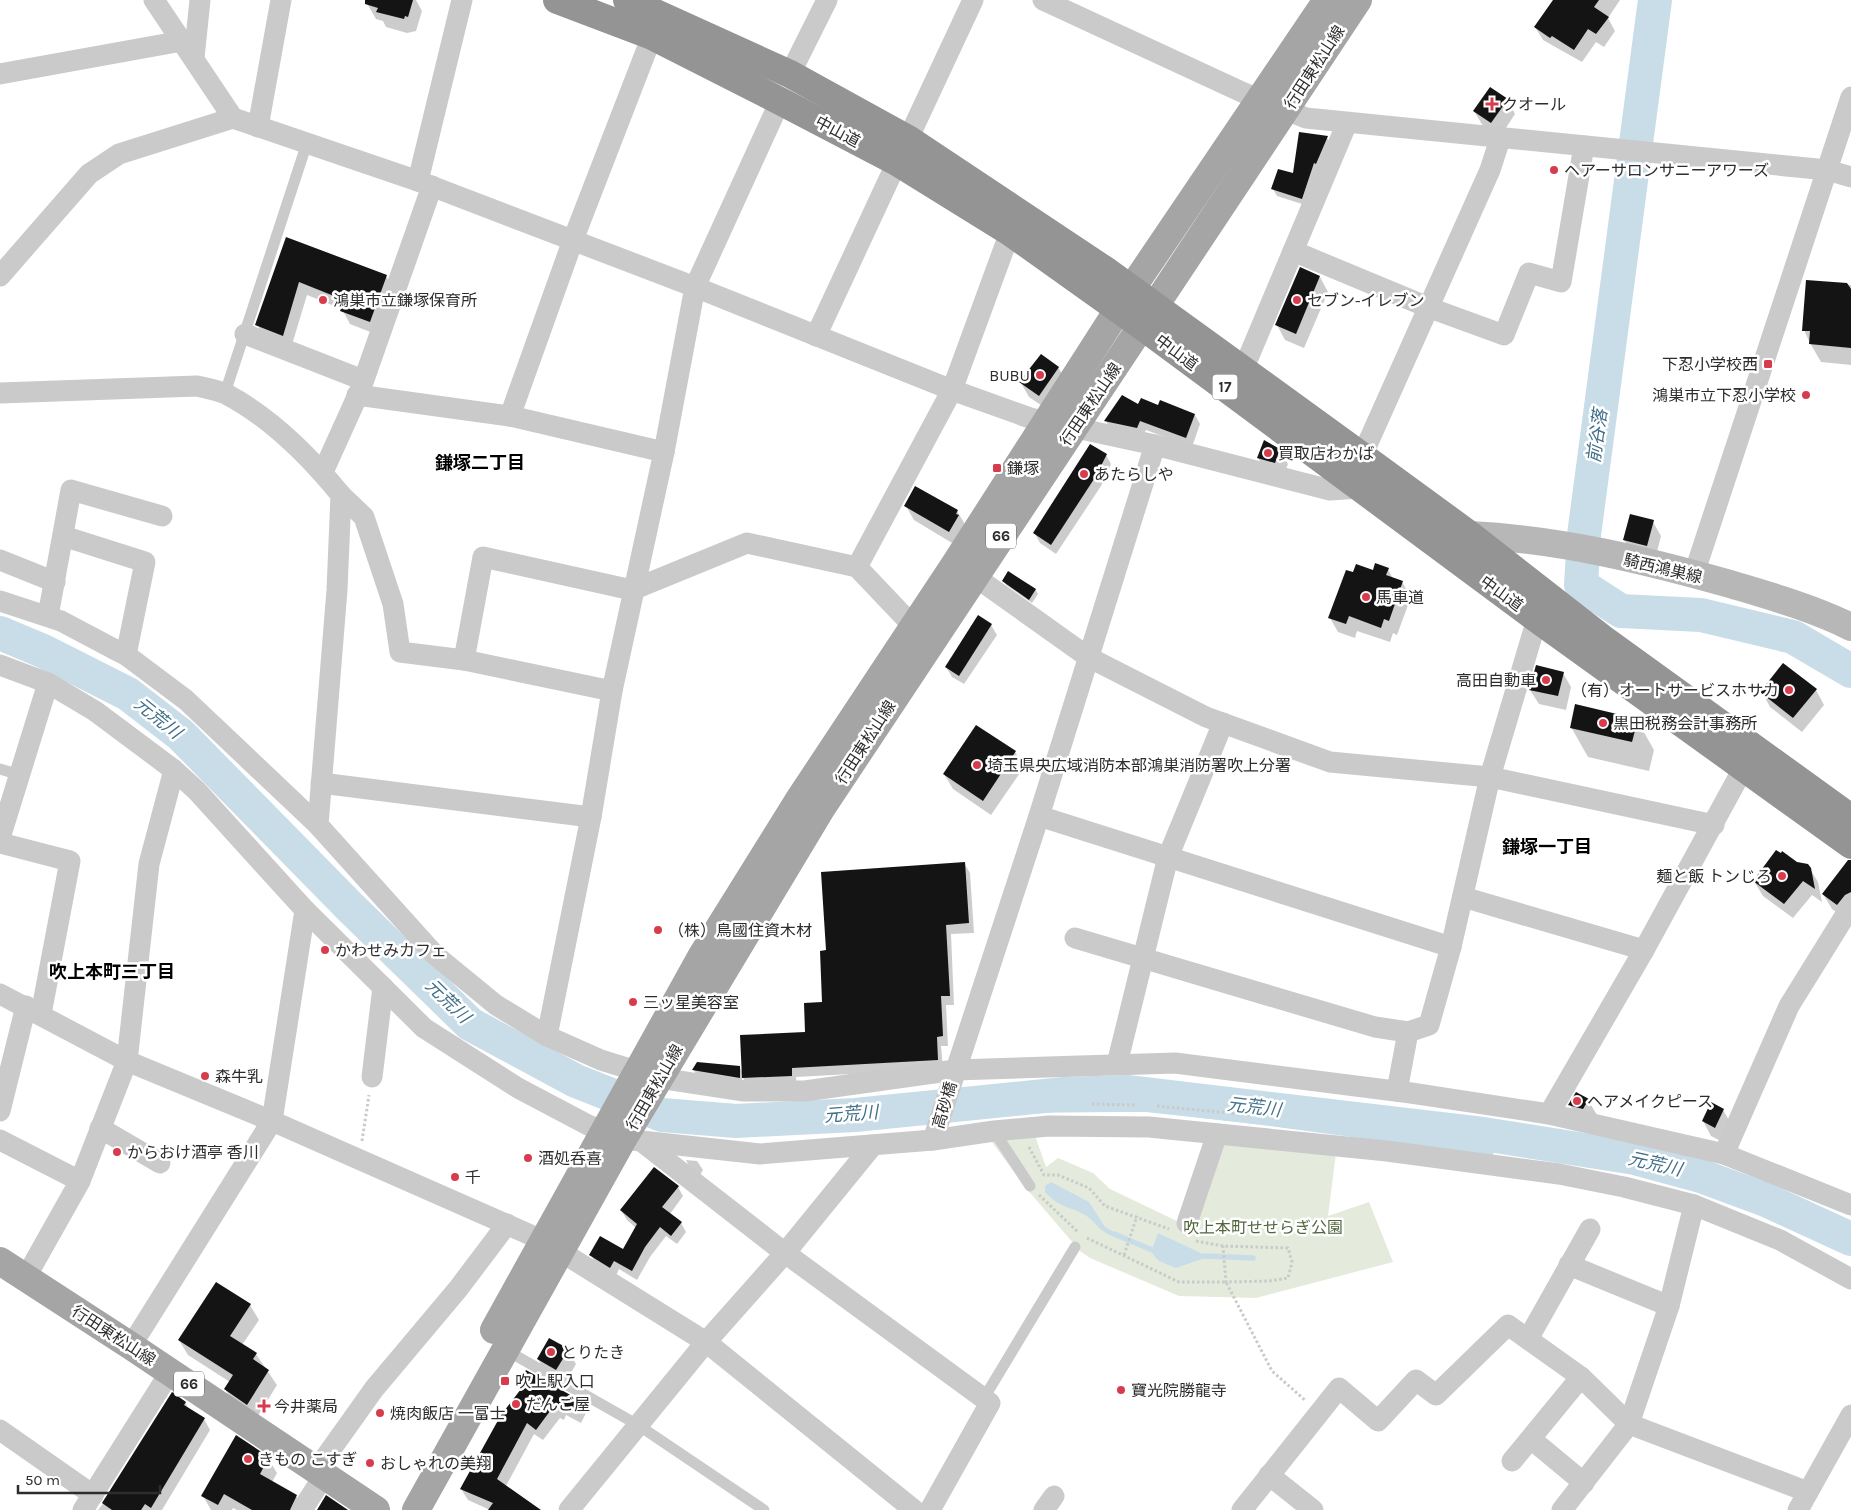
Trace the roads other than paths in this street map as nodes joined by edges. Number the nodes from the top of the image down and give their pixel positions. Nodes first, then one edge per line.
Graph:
1 (154, 0) edge
2 (200, 0) edge
3 (281, 0) edge
4 (462, 0) edge
5 (557, 0) edge
6 (627, 0) edge
7 (827, 0) edge
8 (973, 0) edge
9 (1043, 0) edge
10 (1327, 0) edge
11 (1358, 0) edge
12 (659, 16) edge
13 (182, 40) junction
14 (194, 58) junction
15 (0, 74) edge
16 (790, 74) junction
17 (1234, 97) dead end
18 (1851, 97) edge
19 (1260, 100) junction
20 (780, 101) junction
21 (233, 118) junction
22 (1294, 118) junction
23 (1348, 123) junction
24 (258, 127) junction
25 (1500, 139) junction
26 (307, 143) junction
27 (1584, 146) junction
28 (902, 151) junction
29 (1827, 170) junction
30 (1851, 177) edge
31 (425, 184) junction
32 (1010, 232) junction
33 (573, 240) junction
34 (1293, 251) junction
35 (0, 276) edge
36 (695, 287) junction
37 (1125, 299) junction
38 (1430, 308) junction
39 (1148, 316) junction
40 (244, 334) junction
41 (816, 336) junction
42 (1243, 370) junction
43 (360, 388) junction
44 (952, 390) junction
45 (0, 393) edge
46 (225, 393) junction
47 (510, 416) junction
48 (1045, 423) junction
49 (1074, 428) junction
50 (1154, 445) junction
51 (664, 452) junction
52 (1362, 456) junction
53 (323, 472) junction
54 (1360, 488) junction
55 (341, 495) junction
56 (162, 516) dead end
57 (1470, 535) junction
58 (63, 536) junction
59 (0, 560) edge
60 (857, 567) junction
61 (965, 570) junction
62 (1694, 574) junction
63 (55, 582) junction
64 (632, 590) junction
65 (0, 601) edge
66 (48, 616) junction
67 (1537, 619) junction
68 (1851, 627) edge
69 (923, 634) junction
70 (126, 655) junction
71 (1088, 657) junction
72 (464, 660) junction
73 (0, 665) edge
74 (48, 683) junction
75 (612, 692) junction
76 (1223, 724) junction
77 (1744, 768) junction
78 (174, 770) junction
79 (10, 772) edge
80 (1490, 777) junction
81 (321, 783) junction
82 (1040, 816) junction
83 (591, 817) junction
84 (1851, 818) edge
85 (318, 825) junction
86 (1714, 825) junction
87 (1, 835) edge
88 (1851, 845) edge
89 (1168, 857) junction
90 (1463, 897) junction
91 (1851, 906) edge
92 (305, 910) junction
93 (1075, 938) dead end
94 (1451, 947) junction
95 (1644, 950) junction
96 (1143, 957) junction
97 (383, 988) junction
98 (0, 994) edge
99 (34, 1010) junction
100 (1408, 1032) junction
101 (547, 1036) junction
102 (127, 1061) junction
103 (1116, 1064) junction
104 (955, 1070) junction
105 (647, 1076) junction
106 (372, 1077) road end
107 (1396, 1091) junction
108 (0, 1111) edge
109 (1549, 1114) junction
110 (272, 1121) junction
111 (100, 1128) junction
112 (994, 1131) junction
113 (621, 1133) junction
114 (1217, 1134) junction
115 (0, 1140) edge
116 (933, 1140) junction
117 (873, 1145) junction
118 (1724, 1154) junction
119 (160, 1163) dead end
120 (80, 1181) junction
121 (1030, 1186) road end
122 (1845, 1202) edge
123 (1694, 1205) junction
124 (507, 1224) junction
125 (1186, 1229) road end
126 (1590, 1229) dead end
127 (551, 1246) junction
128 (1075, 1247) dead end
129 (785, 1253) junction
130 (0, 1261) edge
131 (1570, 1265) junction
132 (26, 1277) junction
133 (1851, 1279) edge
134 (1669, 1306) junction
135 (1528, 1339) junction
136 (706, 1342) junction
137 (131, 1346) junction
138 (504, 1349) junction
139 (170, 1372) junction
140 (1581, 1377) junction
141 (984, 1398) junction
142 (1851, 1414) edge
143 (1629, 1424) junction
144 (638, 1425) junction
145 (0, 1430) edge
146 (1531, 1439) junction
147 (1512, 1462) dead end
148 (321, 1472) junction
149 (1269, 1475) junction
150 (1584, 1483) junction
151 (1808, 1492) junction
152 (92, 1504) edge
153 (302, 1510) edge
154 (376, 1510) edge
155 (398, 1510) edge
156 (416, 1510) edge
157 (570, 1510) edge
158 (764, 1510) edge
159 (914, 1510) edge
160 (930, 1510) edge
161 (1242, 1510) edge
162 (1313, 1510) edge
163 (1562, 1510) edge
164 (1798, 1510) edge

1 - 13 street
2 - 14 street
3 - 24 street
4 - 31 street
5 - 12 highway, 中山道 / 17
6 - 12 highway, 中山道 / 17
7 - 16 street
8 - 28 street
9 - 19 street
10 - 19 main road, 行田東松山線 / 66
11 - 22 main road, 行田東松山線 / 66
12 - 16 highway, 中山道 / 17
12 - 20 highway, 中山道 / 17
12 - 33 street
13 - 14 street
13 - 15 street
14 - 21 street
16 - 28 highway, 中山道 / 17
17 - 22 street
18 - 29 street
19 - 22 street
19 - 37 main road, 行田東松山線 / 66
20 - 28 highway, 中山道 / 17
20 - 36 street
21 - 24 street
21 - 35 street
22 - 23 street
22 - 39 main road, 行田東松山線 / 66
23 - 25 street
23 - 34 street
24 - 26 street
25 - 27 street
25 - 38 street
26 - 31 street
26 - 40 lane
27 - 29 street
27 - 38 street
28 - 32 highway, 中山道 / 17
28 - 37 highway, 中山道 / 17
28 - 41 street
29 - 30 street
29 - 62 street
31 - 33 street
31 - 43 street
32 - 37 highway, 中山道 / 17
32 - 44 street
33 - 36 street
33 - 47 street
34 - 38 street
34 - 42 street
36 - 41 street
36 - 51 street
37 - 39 highway, 中山道 / 17
37 - 48 main road, 行田東松山線 / 66
38 - 52 street
39 - 42 highway, 中山道 / 17
39 - 49 main road, 行田東松山線 / 66
39 - 54 highway, 中山道 / 17
40 - 43 street
40 - 46 lane
41 - 44 street
42 - 52 highway, 中山道 / 17
43 - 47 street
43 - 53 street
44 - 48 street
44 - 60 street
45 - 46 street
46 - 53 street
47 - 51 street
48 - 49 street
48 - 61 main road, 行田東松山線 / 66
49 - 50 street
49 - 61 main road, 行田東松山線 / 66
50 - 54 street
50 - 71 street, 高砂橋
51 - 64 street
52 - 57 highway, 中山道 / 17
53 - 55 street
54 - 67 highway, 中山道 / 17
55 - 72 street
55 - 81 street
56 - 58 street
57 - 62 main road, 騎西鴻巣線
57 - 84 highway, 中山道 / 17
58 - 63 street
58 - 70 street
59 - 63 street
60 - 64 street
60 - 69 street
61 - 69 main road, 行田東松山線 / 66
61 - 71 street
62 - 68 main road, 騎西鴻巣線
63 - 66 street
64 - 72 street
64 - 75 street
65 - 66 street
66 - 70 street
67 - 77 highway, 中山道 / 17
67 - 80 street
69 - 105 main road, 行田東松山線 / 66
70 - 85 street
71 - 76 street
71 - 82 street, 高砂橋
72 - 75 street
73 - 74 street
74 - 78 street
74 - 79 street
75 - 83 street
76 - 80 street
76 - 89 street
77 - 86 street
77 - 88 highway, 中山道 / 17
78 - 92 street
78 - 102 street
79 - 87 street
80 - 86 street
80 - 90 street
81 - 83 street
81 - 85 street
82 - 89 street
82 - 104 street, 高砂橋
83 - 101 street
85 - 101 street
86 - 95 street
87 - 99 street
89 - 94 street
89 - 96 street
90 - 94 street
90 - 95 street
91 - 118 street
92 - 97 street
92 - 110 street
93 - 96 street
94 - 100 street
95 - 109 street
96 - 100 street
96 - 103 street
97 - 106 street
97 - 113 street
98 - 99 street
99 - 102 street
99 - 108 street
100 - 107 street
101 - 105 street
102 - 110 street
102 - 111 street
103 - 104 street
103 - 107 street
104 - 105 street
104 - 116 street, 高砂橋
105 - 113 main road, 行田東松山線 / 66
107 - 109 street
109 - 118 street
110 - 124 street
110 - 137 street
111 - 119 street
111 - 120 street
112 - 114 street
112 - 116 street
112 - 121 lane
113 - 117 street
113 - 127 main road, 行田東松山線 / 66
113 - 129 street
114 - 123 street
114 - 125 street
115 - 120 street
116 - 117 street
117 - 129 street
118 - 122 street
120 - 132 street
123 - 133 street
123 - 134 street
124 - 127 street
124 - 148 street
126 - 131 street
127 - 136 street
127 - 138 main road, 行田東松山線 / 66
127 - 155 main road, 行田東松山線 / 66
128 - 141 lane
129 - 136 street
129 - 141 street
130 - 132 main road, 行田東松山線 / 66
131 - 134 street
131 - 135 street
132 - 137 main road, 行田東松山線 / 66
134 - 143 street
135 - 140 street
135 - 149 street
136 - 144 street
136 - 159 street
137 - 139 main road, 行田東松山線 / 66
138 - 144 lane
138 - 156 main road, 行田東松山線 / 66
139 - 148 main road, 行田東松山線 / 66
139 - 152 street
140 - 143 street
140 - 146 street
141 - 160 street
142 - 151 street
143 - 150 street
143 - 151 street
144 - 157 street
144 - 158 lane
145 - 152 street
146 - 147 street
146 - 150 street
148 - 153 street
148 - 154 main road, 行田東松山線 / 66
149 - 161 street
149 - 162 street
150 - 163 street
151 - 164 street

